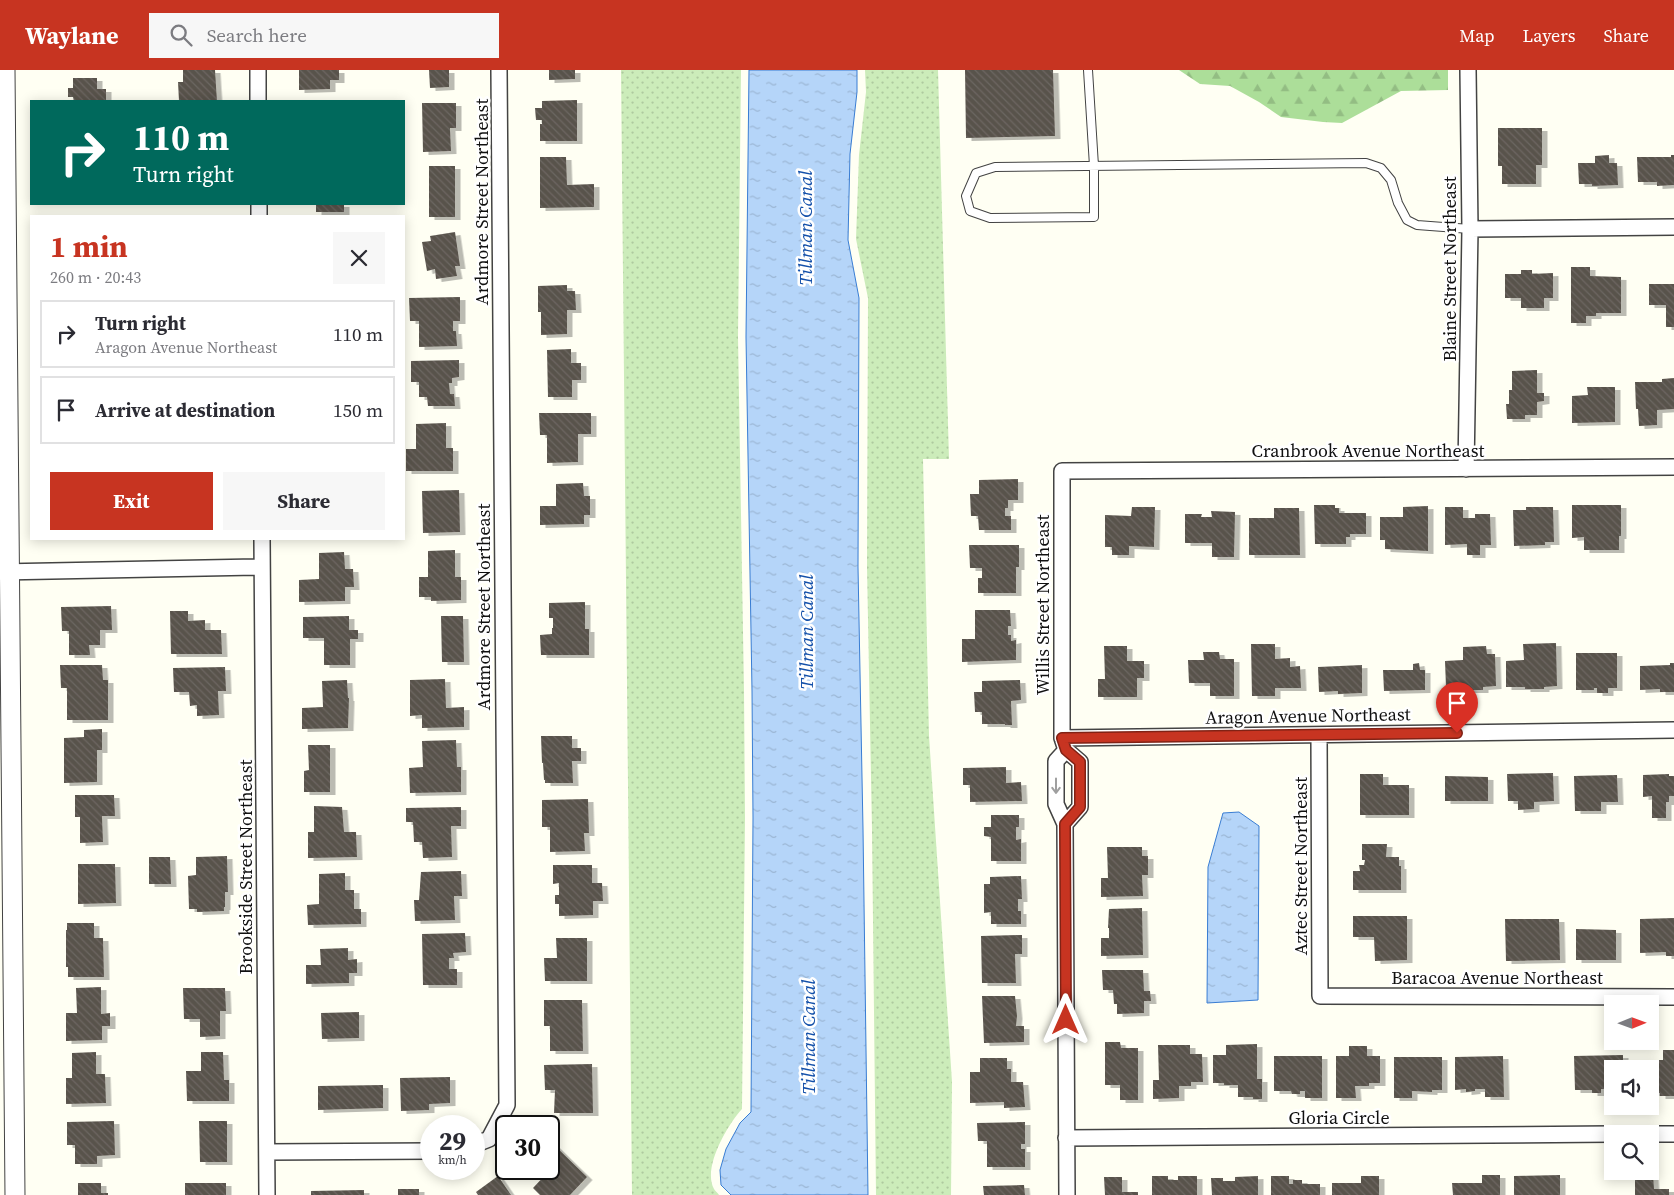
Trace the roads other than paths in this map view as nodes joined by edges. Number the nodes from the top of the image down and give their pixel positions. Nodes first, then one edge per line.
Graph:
1 (6, 70) edge
2 (258, 70) edge
3 (499, 70) edge
4 (1088, 70) edge
5 (1468, 70) edge
6 (258, 100) edge
7 (1094, 166) junction
8 (1674, 227) edge
9 (1470, 229) junction
10 (1674, 467) edge
11 (1466, 469) junction
12 (1062, 471) joint
13 (262, 540) edge
14 (262, 567) junction
15 (4, 572) edge
16 (1674, 730) edge
17 (1319, 735) junction
18 (1064, 744) junction
19 (1065, 824) junction
20 (1320, 996) joint
21 (1674, 997) edge
22 (1604, 1134) edge
23 (1659, 1134) edge
24 (1674, 1134) edge
25 (1066, 1138) junction
26 (485, 1141) edge
27 (420, 1150) edge
28 (267, 1152) junction
29 (15, 1195) edge
30 (267, 1195) edge
31 (1067, 1195) edge

1 - 15 street
2 - 6 street
3 - 26 street, Ardmore Street Northeast
4 - 7 lane
5 - 9 street, Blaine Street Northeast
7 - 7 lane
7 - 9 lane
8 - 9 street
9 - 11 street, Blaine Street Northeast
10 - 11 street, Cranbrook Avenue Northeast
11 - 12 street, Cranbrook Avenue Northeast
12 - 18 street, Willis Street Northeast
13 - 14 street, Brookside Street Northeast
14 - 15 street
14 - 28 street, Brookside Street Northeast
15 - 29 street
16 - 17 street, Aragon Avenue Northeast
17 - 18 street, Aragon Avenue Northeast
17 - 20 street, Aztec Street Northeast
18 -> 19 street
18 - 19 street
19 - 25 street
20 - 21 street, Baracoa Avenue Northeast
22 - 25 street, Gloria Circle
23 - 24 street
25 - 31 street
27 - 28 street
28 - 30 street, Brookside Street Northeast

